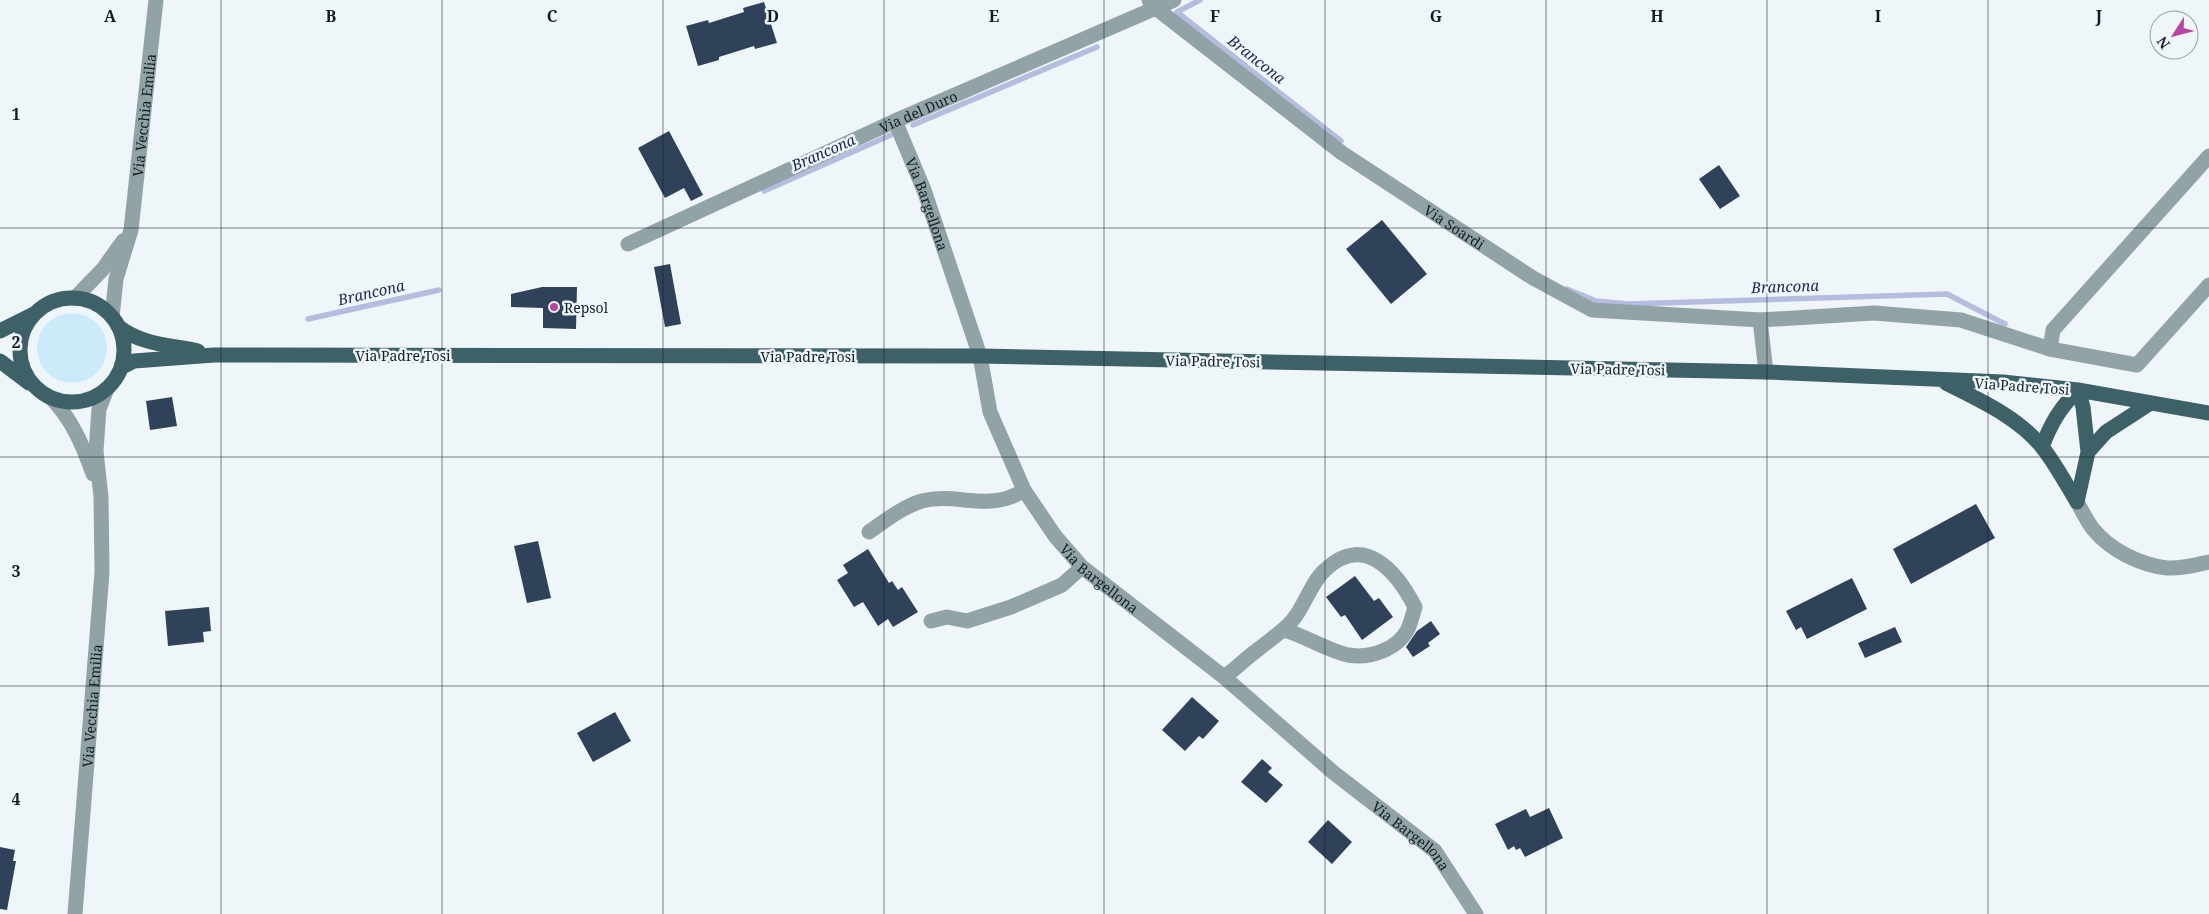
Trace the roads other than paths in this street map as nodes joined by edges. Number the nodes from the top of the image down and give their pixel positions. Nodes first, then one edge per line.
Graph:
1 (156, 0) edge
2 (1174, 0) edge
3 (1153, 4) edge
4 (895, 121) junction
5 (2209, 156) edge
6 (131, 230) junction
7 (628, 244) dead end
8 (2209, 285) edge
9 (75, 298) junction
10 (36, 314) junction
11 (1760, 320) junction
12 (116, 322) junction
13 (0, 331) edge
14 (2050, 349) junction
15 (214, 355) junction
16 (980, 356) junction
17 (0, 361) edge
18 (122, 368) junction
19 (1766, 372) junction
20 (1943, 381) junction
21 (36, 388) junction
22 (107, 389) junction
23 (2078, 390) junction
24 (51, 398) junction
25 (2149, 404) junction
26 (2209, 413) edge
27 (2042, 447) junction
28 (2088, 452) junction
29 (1024, 490) junction
30 (101, 497) junction
31 (2077, 502) junction
32 (869, 532) dead end
33 (2209, 562) edge
34 (1082, 567) junction
35 (931, 620) dead end
36 (1284, 630) junction
37 (1224, 677) junction
38 (75, 914) edge
39 (1476, 914) edge

1 - 6 street, Via Vecchia Emilia
2 - 3 street, Via del Duro
3 - 4 street, Via del Duro
3 - 11 street, Via Soardi
4 - 7 street, Via del Duro
4 - 16 street, Via Bargellona
5 - 14 street
6 - 9 street
6 - 12 street, Via Vecchia Emilia
8 - 14 street
9 - 10 main road
9 - 12 main road
10 - 13 main road
10 - 21 main road
11 - 14 street
11 - 19 street
12 - 15 main road
12 - 18 main road
15 - 16 main road, Via Padre Tosi
15 - 18 main road
16 - 19 main road, Via Padre Tosi
16 - 29 street, Via Bargellona
17 - 21 main road
18 - 22 main road
19 - 20 main road, Via Padre Tosi
20 - 23 main road, Via Padre Tosi
20 - 27 main road
21 - 24 main road
22 - 24 main road
22 - 30 street
23 - 25 main road, Via Padre Tosi
23 - 27 main road
23 - 28 main road
24 - 30 street
25 - 26 main road, Via Padre Tosi
25 - 28 main road
27 - 31 main road
28 - 31 main road
29 - 32 street
29 - 34 street, Via Bargellona
30 - 38 street, Via Vecchia Emilia
31 - 33 street
34 - 35 street
34 - 37 street, Via Bargellona
36 - 36 street
36 - 37 street
37 - 39 street, Via Bargellona

